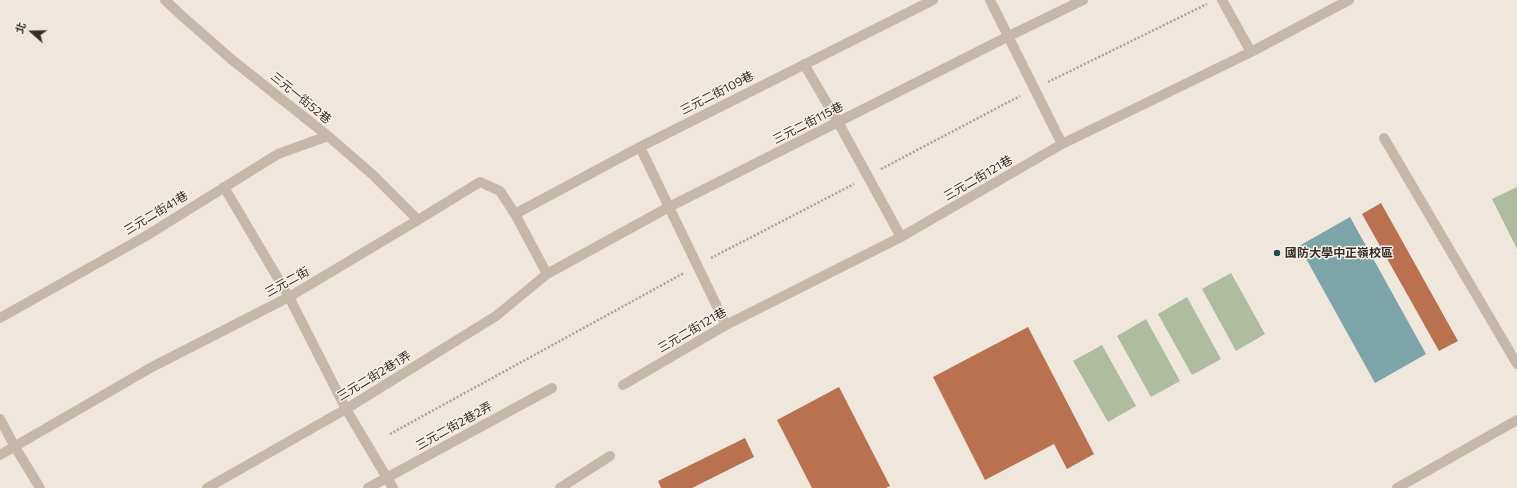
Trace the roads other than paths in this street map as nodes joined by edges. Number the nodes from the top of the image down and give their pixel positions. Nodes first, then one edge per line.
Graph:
1 (165, 0) edge
2 (933, 0) edge
3 (990, 0) edge
4 (1084, 0) edge
5 (1222, 0) edge
6 (1349, 0) edge
7 (1009, 36) junction
8 (1251, 52) junction
9 (804, 64) junction
10 (838, 122) junction
11 (328, 136) junction
12 (1384, 138) dead end
13 (1062, 144) junction
14 (640, 146) junction
15 (224, 187) junction
16 (669, 207) junction
17 (515, 214) junction
18 (418, 220) junction
19 (901, 237) junction
20 (546, 274) junction
21 (289, 297) junction
22 (0, 318) edge
23 (726, 325) junction
24 (1517, 364) edge
25 (623, 385) dead end
26 (552, 388) dead end
27 (346, 409) junction
28 (0, 420) edge
29 (1517, 420) edge
30 (15, 447) junction
31 (0, 455) edge
32 (610, 456) dead end
33 (387, 478) junction
34 (40, 488) edge
35 (207, 488) edge
36 (368, 488) edge
37 (393, 488) edge
38 (560, 488) edge
39 (1397, 488) edge

1 - 11 street, 三元一街52巷
2 - 9 street, 三元二街109巷
3 - 7 street
4 - 7 street, 三元二街115巷
5 - 8 street
6 - 8 street, 三元二街121巷
7 - 10 street, 三元二街115巷
7 - 13 street
8 - 13 street, 三元二街121巷
9 - 10 street
9 - 14 street, 三元二街109巷
10 - 16 street, 三元二街115巷
10 - 19 street
11 - 15 street, 三元二街41巷
11 - 18 street, 三元一街52巷
12 - 24 street
13 - 19 street, 三元二街121巷
14 - 16 street
14 - 17 street, 三元二街109巷
15 - 21 street
15 - 22 street, 三元二街41巷
16 - 20 street, 三元二街115巷
16 - 23 street
17 - 18 street, 三元二街
17 - 20 street, 三元二街
18 - 21 street, 三元二街
19 - 23 street, 三元二街121巷
20 - 27 street, 三元二街2巷1弄
21 - 27 street
21 - 30 street, 三元二街
23 - 25 street, 三元二街121巷
26 - 33 street, 三元二街2巷2弄
27 - 33 street
27 - 35 street, 三元二街2巷1弄
28 - 30 street
29 - 39 street
30 - 31 street, 三元二街
30 - 34 street
32 - 38 street
33 - 36 street, 三元二街2巷2弄
33 - 37 street

